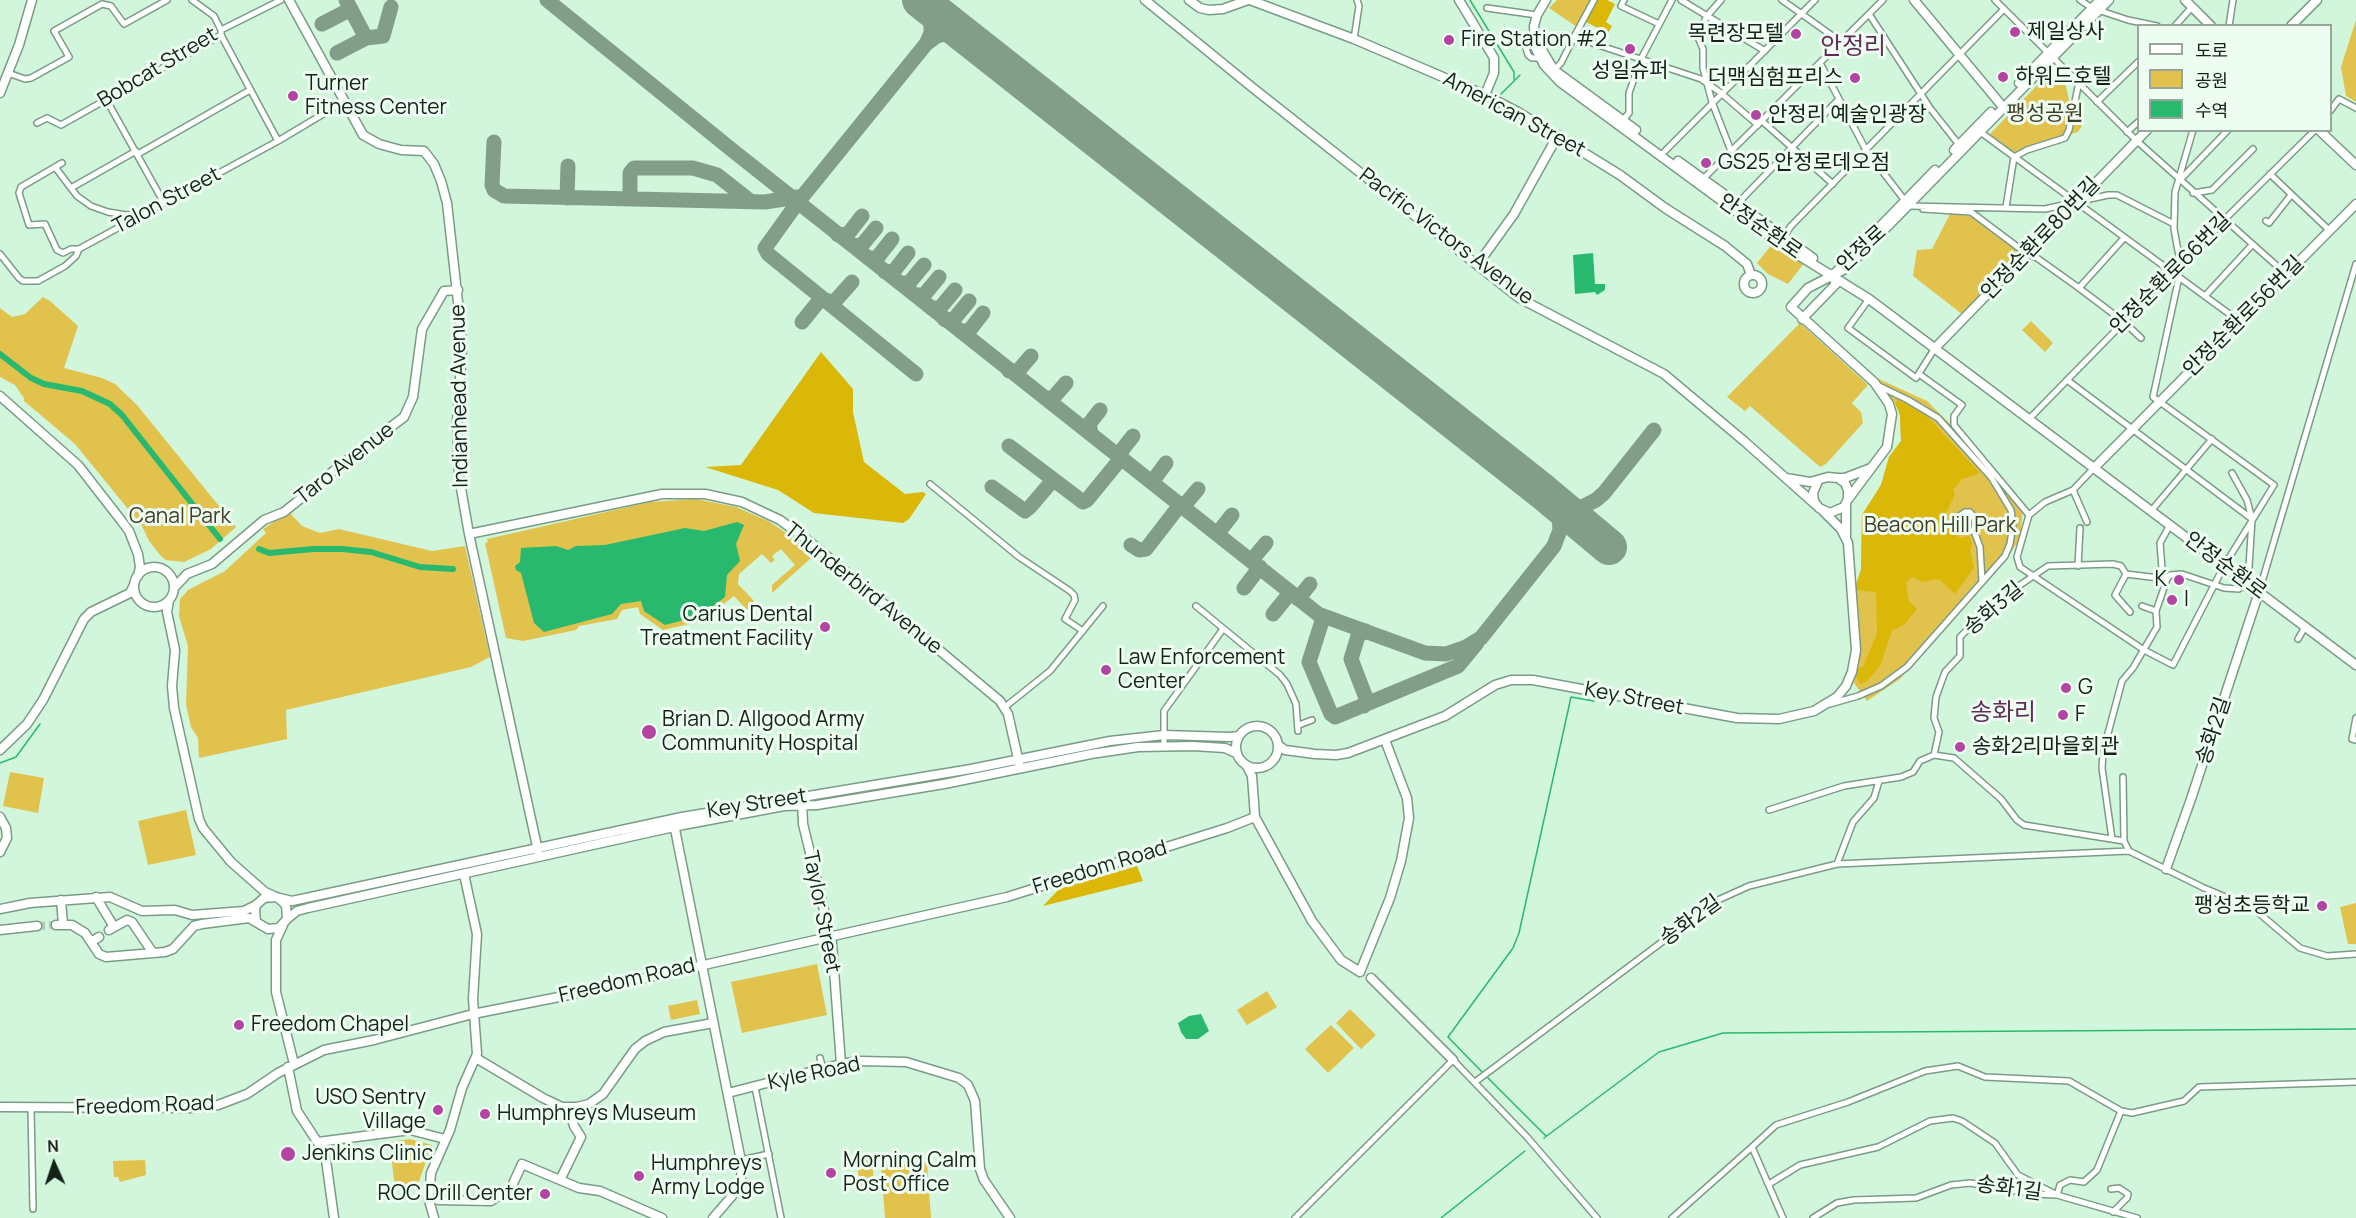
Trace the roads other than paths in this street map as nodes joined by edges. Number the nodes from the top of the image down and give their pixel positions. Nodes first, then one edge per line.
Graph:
1 (32, 0) edge
2 (167, 0) edge
3 (192, 0) edge
4 (281, 0) edge
5 (289, 0) edge
6 (1145, 0) edge
7 (1189, 0) edge
8 (1249, 0) edge
9 (1357, 0) edge
10 (1459, 0) edge
11 (1545, 0) edge
12 (1553, 0) edge
13 (1594, 0) edge
14 (1624, 0) edge
15 (1672, 0) edge
16 (1681, 0) edge
17 (1782, 0) edge
18 (1815, 0) edge
19 (1883, 0) edge
20 (1914, 0) edge
21 (1995, 0) edge
22 (2080, 0) edge
23 (2100, 0) edge
24 (2109, 0) edge
25 (2185, 0) edge
26 (2234, 0) edge
27 (2317, 0) edge
28 (1717, 1) edge
29 (2192, 7) junction
30 (1487, 8) dead end
31 (2004, 9) junction
32 (2096, 9) junction
33 (1802, 13) junction
34 (1869, 14) junction
35 (1537, 15) junction
36 (1707, 16) junction
37 (1659, 24) junction
38 (2147, 24) edge
39 (2177, 24) edge
40 (2209, 24) edge
41 (2229, 24) edge
42 (2293, 24) edge
43 (221, 32) junction
44 (1523, 37) dead end
45 (1574, 37) junction
46 (1353, 39) junction
47 (1841, 42) junction
48 (1765, 51) junction
49 (1959, 55) junction
50 (2050, 55) junction
51 (1539, 58) junction
52 (1641, 59) junction
53 (1820, 63) junction
54 (2137, 64) edge
55 (4, 72) edge
56 (1553, 72) junction
57 (2079, 82) junction
58 (1707, 84) junction
59 (250, 90) junction
60 (0, 93) edge
61 (1721, 93) junction
62 (1921, 93) junction
63 (1485, 95) junction
64 (106, 99) junction
65 (1838, 100) junction
66 (345, 101) junction
67 (1712, 102) junction
68 (2097, 102) junction
69 (2001, 105) junction
70 (2356, 108) edge
71 (2332, 110) edge
72 (37, 123) dead end
73 (1621, 123) junction
74 (1760, 123) junction
75 (2137, 124) edge
76 (1978, 130) junction
77 (2127, 132) junction
78 (2145, 132) edge
79 (2192, 132) edge
80 (2226, 132) edge
81 (2315, 132) edge
82 (2319, 132) edge
83 (1558, 135) junction
84 (278, 141) junction
85 (2137, 141) junction
86 (1961, 147) junction
87 (1791, 148) junction
88 (2253, 149) dead end
89 (1866, 150) junction
90 (1731, 151) junction
91 (137, 153) junction
92 (1663, 153) junction
93 (2014, 158) junction
94 (62, 163) dead end
95 (2356, 165) edge
96 (55, 167) junction
97 (2270, 174) junction
98 (1701, 181) junction
99 (2179, 181) junction
100 (1833, 184) junction
101 (71, 188) junction
102 (2193, 193) junction
103 (2291, 195) junction
104 (164, 203) junction
105 (2076, 203) junction
106 (1737, 204) junction
107 (2356, 204) edge
108 (1906, 205) junction
109 (2006, 207) junction
110 (144, 213) junction
111 (2224, 220) junction
112 (2266, 221) dead end
113 (2174, 224) junction
114 (2329, 230) junction
115 (1783, 238) junction
116 (2124, 238) junction
117 (2252, 245) junction
118 (79, 249) junction
119 (0, 254) edge
120 (2027, 254) junction
121 (1478, 264) junction
122 (2356, 264) edge
123 (2181, 267) junction
124 (2286, 274) junction
125 (1751, 275) dead end
126 (1833, 275) junction
127 (2177, 275) junction
128 (2079, 288) junction
129 (458, 290) junction
130 (2205, 296) junction
131 (1869, 299) junction
132 (1802, 319) junction
133 (2239, 321) junction
134 (2124, 322) junction
135 (2141, 338) dead end
136 (1935, 348) junction
137 (1919, 374) junction
138 (2067, 380) junction
139 (1874, 383) junction
140 (0, 396) edge
141 (2160, 402) junction
142 (2029, 419) junction
143 (2132, 430) junction
144 (2212, 439) junction
145 (1871, 468) junction
146 (2094, 468) junction
147 (2184, 470) junction
148 (2232, 473) dead end
149 (1786, 478) junction
150 (1838, 478) junction
151 (1818, 481) junction
152 (930, 484) dead end
153 (2073, 490) junction
154 (1847, 502) junction
155 (1819, 508) junction
156 (2151, 511) junction
157 (2030, 515) junction
158 (2252, 519) junction
159 (2087, 522) dead end
160 (2170, 525) junction
161 (2080, 528) dead end
162 (129, 531) junction
163 (1974, 531) dead end
164 (469, 534) junction
165 (1847, 540) junction
166 (2078, 566) junction
167 (2224, 566) junction
168 (161, 569) junction
169 (194, 571) junction
170 (2126, 574) junction
171 (138, 576) junction
172 (2032, 576) junction
173 (2167, 579) junction
174 (1982, 581) junction
175 (2248, 583) junction
176 (134, 585) junction
177 (2214, 586) junction
178 (174, 588) junction
179 (2259, 591) junction
180 (169, 600) junction
181 (140, 601) junction
182 (105, 605) junction
183 (151, 606) junction
184 (1103, 606) dead end
185 (1196, 606) dead end
186 (2142, 606) dead end
187 (2156, 611) junction
188 (2130, 612) dead end
189 (2305, 627) junction
190 (1222, 629) junction
191 (1083, 631) junction
192 (171, 636) junction
193 (2298, 639) dead end
194 (2144, 650) junction
195 (2356, 665) edge
196 (1826, 705) junction
197 (1005, 707) junction
198 (2356, 718) edge
199 (1312, 720) dead end
200 (1164, 735) junction
201 (1239, 736) junction
202 (1385, 740) junction
203 (2356, 740) edge
204 (1164, 746) junction
205 (0, 750) edge
206 (1280, 750) junction
207 (1236, 753) junction
208 (1934, 755) junction
209 (1018, 759) junction
210 (1247, 766) junction
211 (1259, 768) junction
212 (1020, 769) junction
213 (1252, 776) junction
214 (2123, 777) dead end
215 (1879, 781) junction
216 (802, 801) junction
217 (1769, 810) dead end
218 (0, 817) edge
219 (1255, 817) junction
220 (674, 823) junction
221 (2112, 839) junction
222 (2124, 841) junction
223 (538, 848) junction
224 (2129, 851) junction
225 (0, 852) edge
226 (540, 858) junction
227 (1837, 864) junction
228 (2166, 869) junction
229 (464, 874) junction
230 (256, 884) junction
231 (96, 897) junction
232 (277, 897) junction
233 (61, 900) junction
234 (258, 903) junction
235 (0, 909) edge
236 (285, 922) junction
237 (260, 924) junction
238 (37, 926) tunnel mouth
239 (0, 930) edge
240 (830, 936) junction
241 (153, 953) junction
242 (276, 954) junction
243 (2356, 954) edge
244 (702, 964) junction
245 (1360, 972) junction
246 (1371, 978) joint
247 (473, 1014) junction
248 (713, 1023) junction
249 (476, 1058) junction
250 (820, 1058) dead end
251 (1453, 1060) junction
252 (841, 1064) junction
253 (291, 1066) junction
254 (823, 1069) junction
255 (1475, 1082) junction
256 (2356, 1083) edge
257 (755, 1087) junction
258 (728, 1093) junction
259 (0, 1107) edge
260 (569, 1108) junction
261 (31, 1109) junction
262 (2121, 1111) junction
263 (445, 1139) junction
264 (318, 1142) junction
265 (1752, 1147) junction
266 (769, 1154) junction
267 (741, 1160) junction
268 (560, 1180) junction
269 (1769, 1184) junction
270 (2111, 1189) dead end
271 (2057, 1195) junction
272 (434, 1200) junction
273 (33, 1209) dead end
274 (2113, 1212) junction
275 (334, 1218) edge
276 (434, 1218) edge
277 (662, 1218) edge
278 (713, 1218) edge
279 (781, 1218) edge
280 (1011, 1218) edge
281 (1295, 1218) edge
282 (1597, 1218) edge
283 (1672, 1218) edge
284 (1783, 1218) edge
285 (1813, 1218) edge
286 (2137, 1218) edge

1 - 55 street
2 - 55 street
3 - 43 street
4 - 43 street, Bobcat Street
5 - 66 street, Indianhead Avenue
6 - 121 street, Pacific Victors Avenue
7 - 8 street, American Street
8 - 46 street, American Street
9 - 46 street
10 - 63 street
11 - 35 street, 안정순환로
12 - 56 street, 안정순환로
13 - 45 street
14 - 37 street
15 - 37 street
16 - 36 street
17 - 33 street
18 - 33 street
19 - 34 street
20 - 49 street
21 - 31 street
22 - 32 street
23 - 32 street, 안정로
24 - 32 street, 안정로
25 - 29 street
26 - 41 street
27 - 42 street
28 - 36 street
29 - 39 street
29 - 40 street
30 - 35 street
31 - 49 street
31 - 50 street
32 - 38 street
32 - 50 street, 안정로
33 - 47 street
33 - 48 street
34 - 47 street
34 - 62 street
35 - 51 street, 안정순환로
36 - 48 street
36 - 58 street
37 - 52 street
43 - 59 street
43 - 64 street, Bobcat Street
44 - 51 street
45 - 52 street
45 - 56 street
46 - 63 street, American Street
47 - 53 street
48 - 61 street
49 - 62 street
49 - 69 street
50 - 57 street
50 - 69 street, 안정로
51 - 56 street, 안정순환로
52 - 58 street
52 - 73 street
53 - 65 street
53 - 74 street
54 - 68 street
55 - 60 street
56 - 73 street, 안정순환로
57 - 68 street
57 - 93 street
58 - 61 street
58 - 67 street
59 - 84 street
59 - 91 street
61 - 67 street
61 - 74 street
62 - 86 street
62 - 89 street
63 - 83 street, American Street
64 - 72 street, Bobcat Street
64 - 91 street
65 - 87 street
65 - 89 street
66 - 84 street, Talon Street
66 - 129 street, Indianhead Avenue
67 - 90 street
67 - 92 street
68 - 77 street
69 - 76 street, 안정로
70 - 71 street
73 - 92 street, 안정순환로
74 - 87 street
74 - 90 street
75 - 77 street
76 - 86 street, 안정로
76 - 93 street
77 - 85 street
78 - 85 street, 안정순환로80번길
79 - 99 street
80 - 99 street
81 - 97 street, 안정순환로66번길
82 - 95 street
83 - 121 street
83 - 125 street, American Street
84 - 104 street, Talon Street
85 - 99 street
85 - 105 street, 안정순환로80번길
86 - 108 street, 안정로
87 - 100 street
87 - 106 street
88 - 102 street
89 - 100 street
89 - 108 street
90 - 98 street
91 - 101 street
91 - 104 street
92 - 98 street, 안정순환로
93 - 105 street
93 - 109 street
94 - 96 street
96 - 101 street
96 - 118 street
97 - 103 street
97 - 111 street, 안정순환로66번길
98 - 106 street, 안정순환로
98 - 126 street, 안정순환로
99 - 102 street
99 - 113 street
100 - 115 street
101 - 110 street
102 - 111 street
103 - 112 street
103 - 114 street
104 - 110 street, Talon Street
105 - 109 street
105 - 113 street
105 - 116 street
105 - 120 street, 안정순환로80번길
106 - 115 street, 안정순환로
107 - 114 street, 안정순환로56번길
108 - 109 street
108 - 120 street
108 - 126 street, 안정로
110 - 118 street, Talon Street
111 - 117 street
111 - 123 street, 안정순환로66번길
113 - 123 street
114 - 124 street, 안정순환로56번길
115 - 126 street, 안정순환로
116 - 127 street
116 - 128 street
117 - 124 street
117 - 130 street
118 - 119 street, Talon Street
120 - 128 street
120 - 136 street, 안정순환로80번길
121 - 149 street, Pacific Victors Avenue
122 - 179 street
123 - 127 street, 안정순환로66번길
124 - 133 street, 안정순환로56번길
126 - 131 street, 안정순환로
126 - 132 street
126 - 132 street, 안정로
127 - 130 street
127 - 134 street, 안정순환로66번길
127 - 141 street
128 - 134 street
129 - 164 street, Indianhead Avenue
129 - 169 street, Taro Avenue
130 - 133 street
131 - 136 street, 안정순환로
131 - 137 street
132 - 139 street
133 - 141 street, 안정순환로56번길
134 - 135 street
134 - 138 street, 안정순환로66번길
136 - 137 street
136 - 142 street, 안정순환로
137 - 157 street
138 - 142 street, 안정순환로66번길
138 - 143 street
139 - 145 street
139 - 174 street
140 - 162 street
141 - 143 street, 안정순환로56번길
141 - 144 street
142 - 146 street, 안정순환로
143 - 146 street, 안정순환로56번길
143 - 147 street
144 - 147 street
144 - 158 street
145 - 150 street
145 - 154 street
146 - 153 street
146 - 156 street, 안정순환로
147 - 156 street
147 - 158 street
148 - 158 street
149 - 151 street
149 - 155 street, Pacific Victors Avenue
150 - 151 street
150 - 154 street
151 - 155 street
152 - 191 street
153 - 157 street
153 - 159 street
154 - 155 street
154 - 165 street, Key Street
155 - 165 street, Pacific Victors Avenue
156 - 160 street, 안정순환로
157 - 172 street
158 - 167 street
158 - 175 street
160 - 167 street, 안정순환로
160 - 173 street
161 - 166 street
162 - 168 street
162 - 171 street
163 - 174 street
164 - 197 street, Thunderbird Avenue
164 - 223 street, Indianhead Avenue
165 - 196 street, Key Street
166 - 170 street, 송화3길
166 - 172 street, 송화3길
167 - 175 street, 안정순환로
167 - 177 street
168 - 169 street
168 - 171 street
168 - 178 street
169 - 178 street
170 - 173 street, 송화3길
170 - 188 street
171 - 176 street
172 - 194 street
172 - 208 street, 송화3길
173 - 177 street, 송화3길
173 - 187 street
174 - 196 street
175 - 177 street, 송화3길
175 - 179 street, 안정순환로
176 - 181 street
176 - 182 street
177 - 194 street
178 - 180 street
179 - 189 street, 안정순환로
179 - 228 street, 송화2길
180 - 183 street
180 - 192 street
181 - 182 street
181 - 183 street
182 - 205 street
183 - 192 street
184 - 191 street
185 - 190 street
186 - 187 street
187 - 194 street
189 - 193 street
189 - 195 street, 안정순환로
190 - 199 street
190 - 200 street
191 - 197 street
192 - 230 street
194 - 221 street
196 - 202 street, Key Street
197 - 209 street
198 - 203 street
200 - 201 street, Key Street
200 - 204 street
200 - 209 street, Key Street
201 - 206 street
201 - 207 street
202 - 206 street, Key Street
202 - 245 street
204 - 207 street, Key Street
204 - 212 street, Key Street
206 - 211 street
207 - 210 street
208 - 215 street
208 - 221 street
209 - 212 street
209 - 216 street, Key Street
210 - 211 street
210 - 213 street
211 - 213 street
212 - 216 street, Key Street
213 - 219 street
214 - 222 street
215 - 217 street
215 - 227 street
216 - 220 street, Key Street
216 - 240 street, Taylor Street
218 - 225 street
219 - 240 street, Freedom Road
219 - 245 street
220 - 223 street, Key Street
220 - 226 street, Key Street
220 - 244 street
221 - 222 street
222 - 224 street
223 - 226 street, Indianhead Avenue
223 - 232 street, Key Street
224 - 227 street, 송화2길
224 - 228 street, 송화2길
226 - 229 street, Key Street
227 - 255 street, 송화2길
228 - 243 street, 송화2길
229 - 236 street, Key Street
229 - 247 street
230 - 232 street
230 - 234 street
231 - 233 street
231 - 234 street
231 - 241 street
232 - 234 street
232 - 236 street
233 - 235 street
233 - 241 street
234 - 237 street
236 - 237 street
236 - 242 street
237 - 241 street
237 - 242 street
238 - 239 street
240 - 244 street, Freedom Road
240 - 252 street, Taylor Street
242 - 253 street
244 - 247 street, Freedom Road
244 - 248 street
245 - 246 street
246 - 251 street
247 - 249 street
247 - 253 street, Freedom Road
248 - 258 street
248 - 260 street
249 - 260 street
249 - 263 street
250 - 254 street
251 - 255 street
251 - 281 street
252 - 254 street, Kyle Road
252 - 280 street, Kyle Road
253 - 261 street, Freedom Road
253 - 264 street
254 - 257 street, Kyle Road
255 - 282 street
256 - 262 street
257 - 258 street, Kyle Road
257 - 266 street
258 - 267 street
259 - 261 street, Freedom Road
260 - 268 street
261 - 273 street
262 - 265 street
262 - 271 street
263 - 264 street
263 - 272 street
264 - 275 street
265 - 269 street
265 - 283 street
266 - 267 street
266 - 279 street
267 - 278 street
268 - 272 street
268 - 277 street
269 - 271 street
269 - 284 street
270 - 274 street
271 - 274 street, 송화1길
271 - 285 street, 송화1길
272 - 276 street
274 - 286 street, 송화1길

